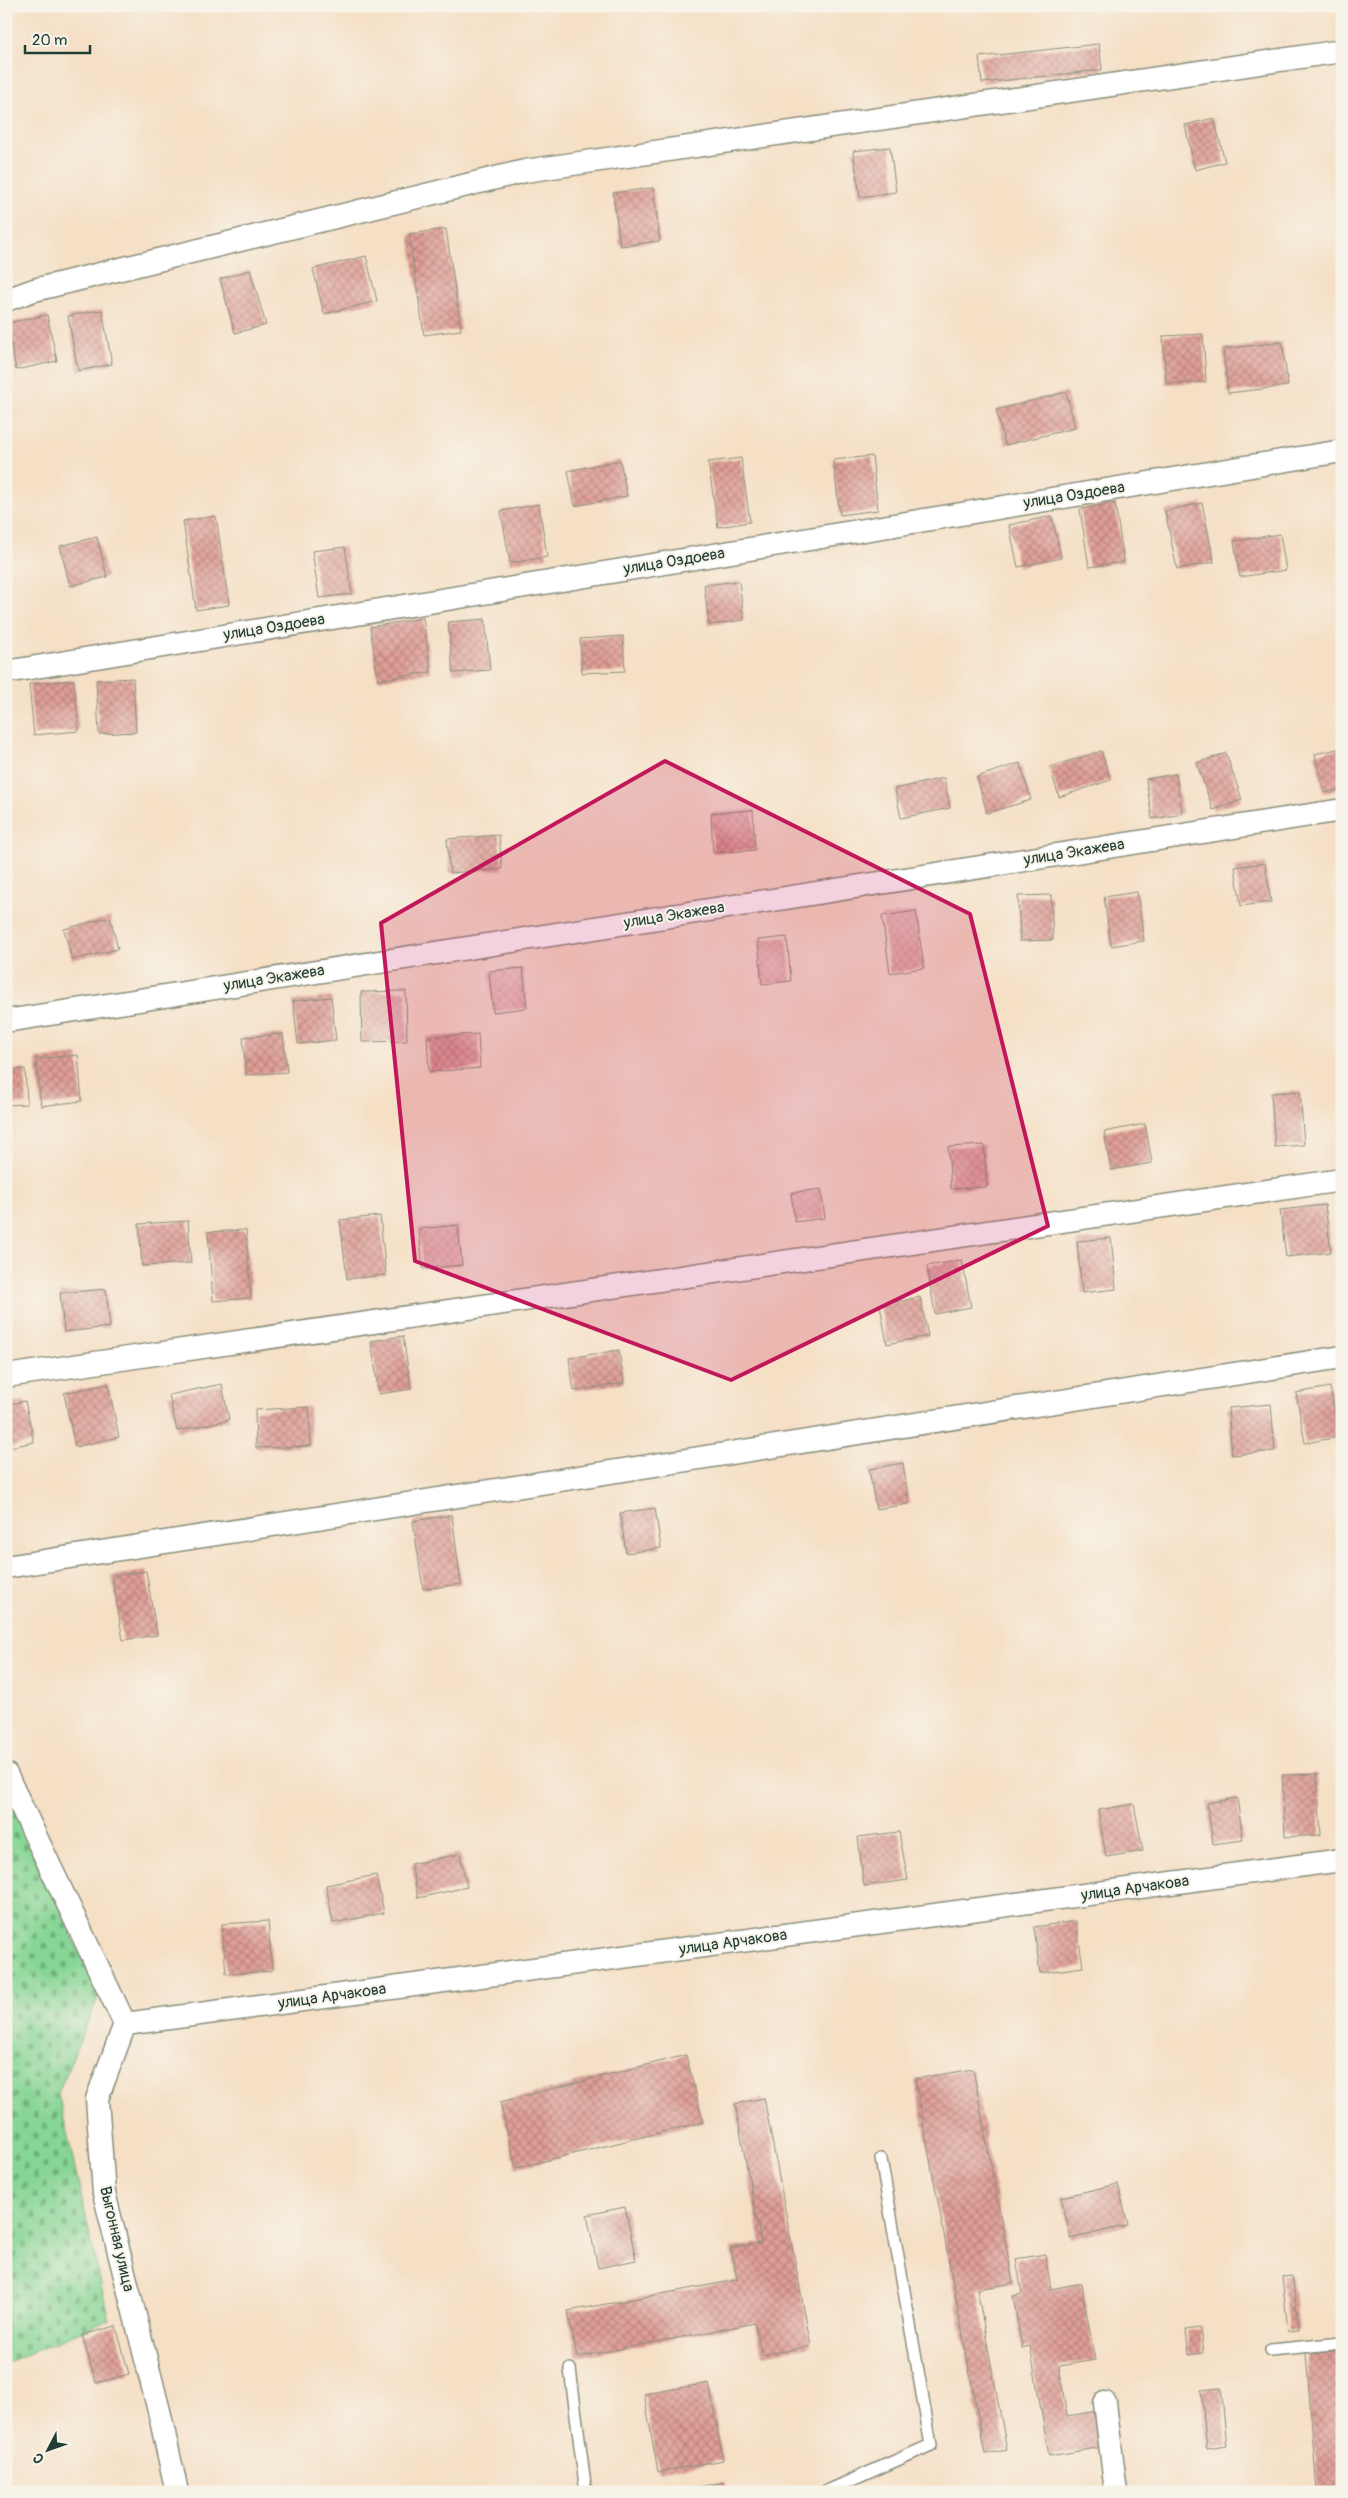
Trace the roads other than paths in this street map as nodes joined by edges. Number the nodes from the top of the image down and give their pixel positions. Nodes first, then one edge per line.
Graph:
1 (1342, 51) edge
2 (6, 300) edge
3 (1342, 451) edge
4 (6, 672) edge
5 (1342, 810) edge
6 (6, 1020) edge
7 (1342, 1180) edge
8 (1342, 1357) edge
9 (6, 1376) edge
10 (6, 1567) edge
11 (6, 1774) edge
12 (1342, 1860) edge
13 (125, 2024) junction
14 (881, 2159) dead end
15 (1342, 2343) edge
16 (1271, 2350) dead end
17 (570, 2369) dead end
18 (1105, 2404) dead end
19 (177, 2492) edge
20 (586, 2492) edge
21 (825, 2492) edge
22 (1116, 2492) edge

1 - 2 street
3 - 4 street, улица Оздоева
5 - 6 street, улица Экажева
7 - 9 street
8 - 10 street
11 - 13 street
12 - 13 street, улица Арчакова
13 - 19 street, Выгонная улица
14 - 21 lane
15 - 16 lane
17 - 20 lane
18 - 22 street

